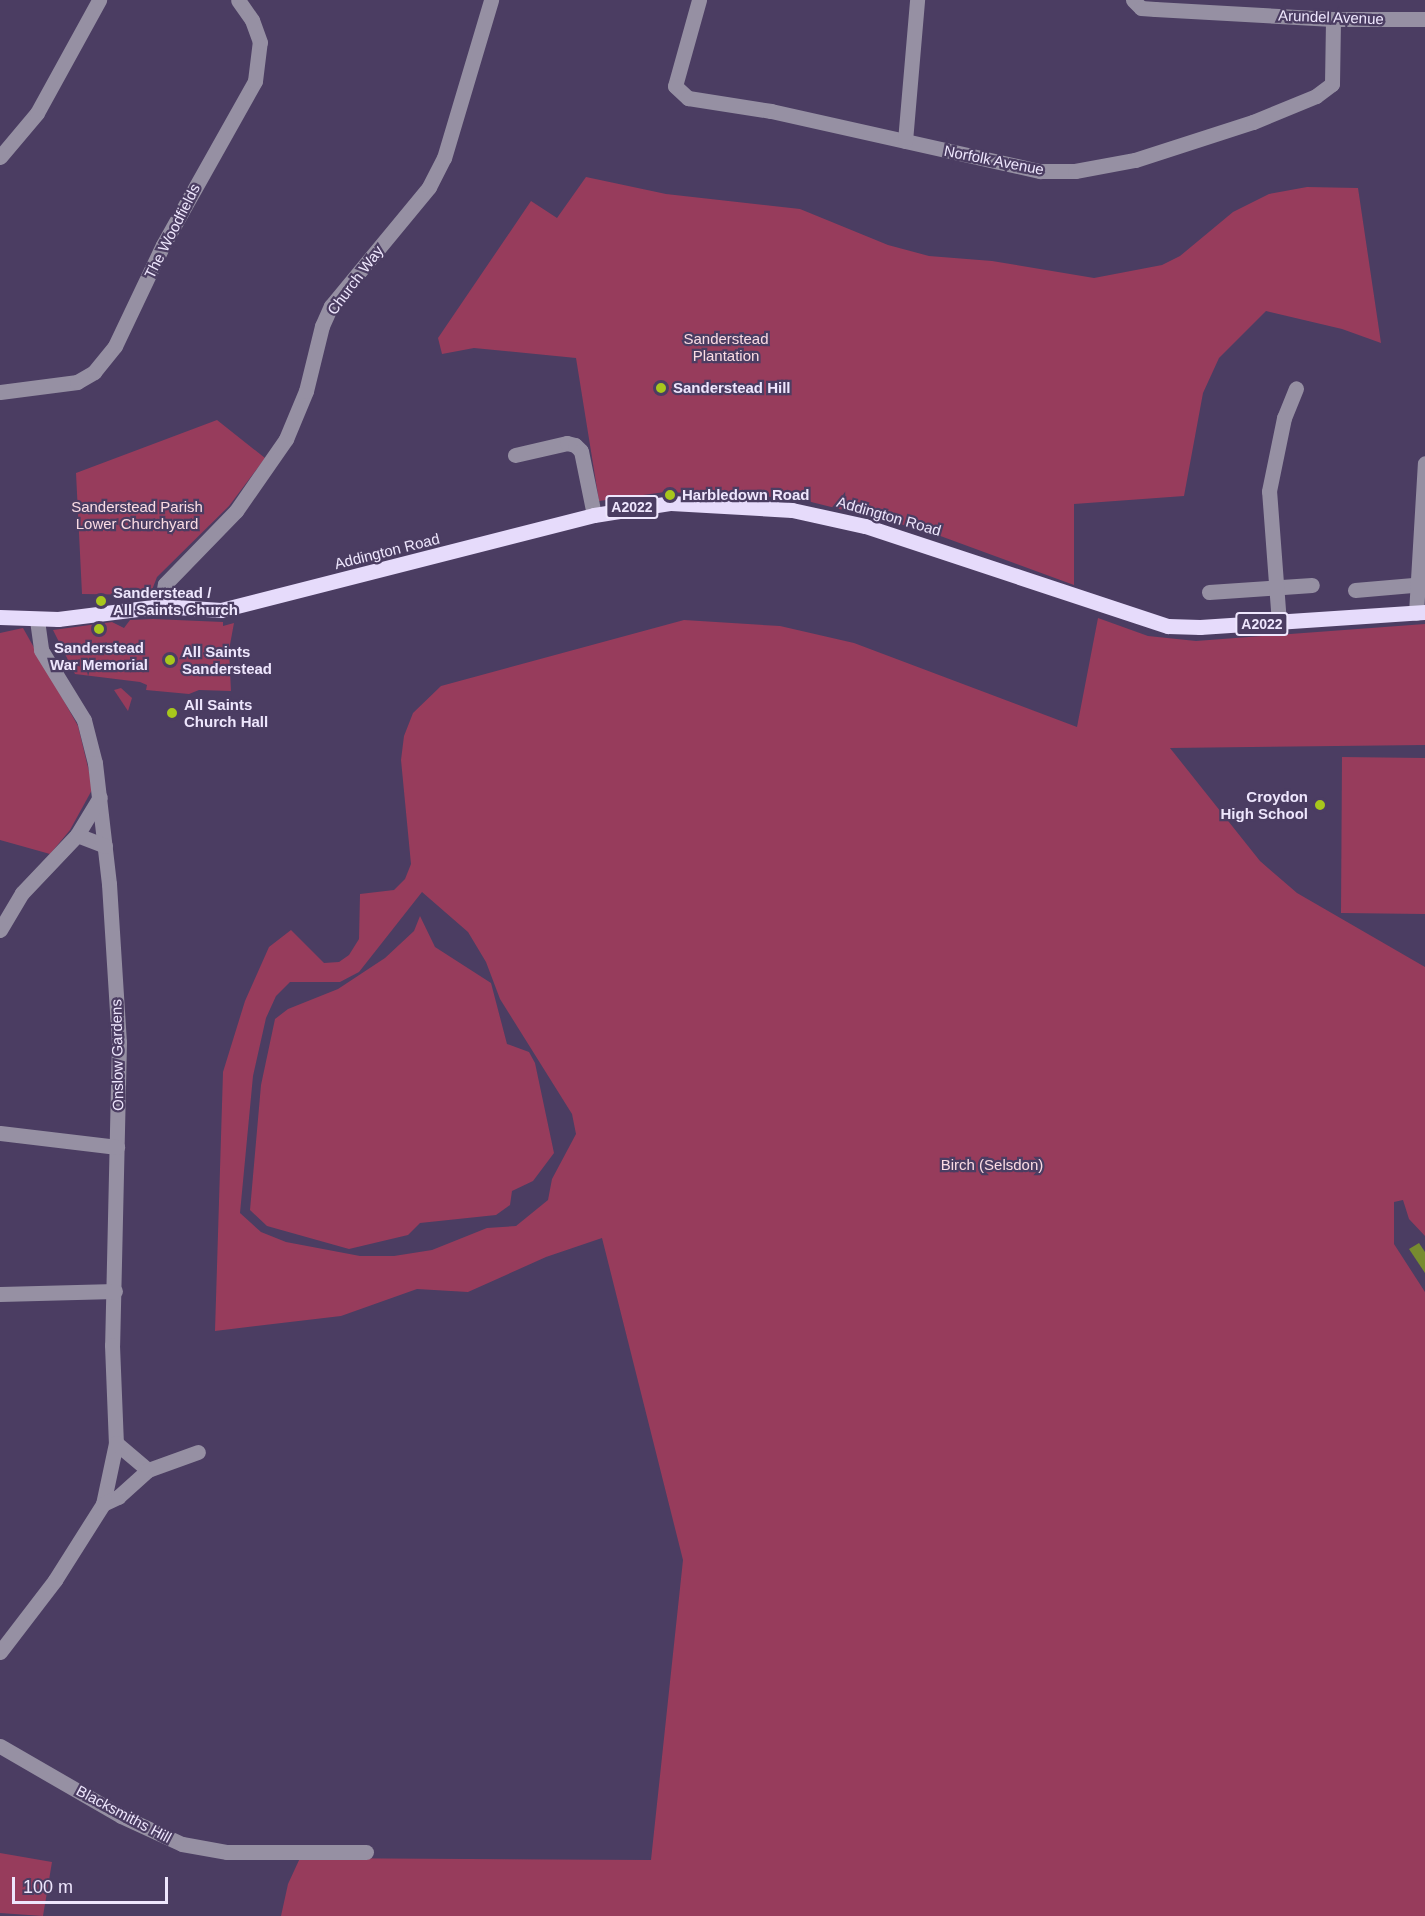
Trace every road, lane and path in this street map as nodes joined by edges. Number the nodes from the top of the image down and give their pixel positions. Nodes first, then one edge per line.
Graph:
1 (99, 0) edge
2 (238, 0) edge
3 (491, 0) edge
4 (699, 0) edge
5 (918, 0) edge
6 (1132, 0) edge
7 (1333, 19) junction
8 (1425, 19) edge
9 (905, 141) junction
10 (0, 157) edge
11 (1296, 388) dead end
12 (0, 392) edge
13 (515, 455) dead end
14 (1425, 463) edge
15 (594, 515) junction
16 (1421, 584) edge
17 (1312, 585) dead end
18 (1275, 589) junction
19 (1355, 590) dead end
20 (1209, 592) dead end
21 (161, 606) junction
22 (1421, 613) edge
23 (0, 617) edge
24 (21, 620) junction
25 (37, 620) junction
26 (1279, 623) junction
27 (0, 624) edge
28 (100, 797) junction
29 (77, 835) junction
30 (105, 846) junction
31 (0, 930) edge
32 (0, 1133) edge
33 (117, 1147) junction
34 (114, 1291) junction
35 (0, 1294) edge
36 (116, 1443) junction
37 (198, 1452) dead end
38 (148, 1470) junction
39 (103, 1504) junction
40 (0, 1652) edge
41 (0, 1746) edge
42 (366, 1852) dead end

1 - 10 street
2 - 12 street, The Woodfields
3 - 21 street, Church Way
4 - 9 street, Norfolk Avenue
5 - 9 street
6 - 7 street, Arundel Avenue
7 - 8 street, Arundel Avenue
7 - 9 street, Norfolk Avenue
11 - 18 street
13 - 15 street
14 - 16 street
15 - 21 main road, Addington Road / A2022
15 - 26 main road, Addington Road / A2022
16 - 19 street
16 - 22 street
17 - 18 street
18 - 20 street
18 - 26 street
21 - 25 main road, Addington Road / A2022
22 - 26 main road, Addington Road / A2022
23 - 24 main road, A2022
24 - 25 main road, Addington Road / A2022
24 - 27 main road, A2022
25 - 28 street, Onslow Gardens
28 - 29 street
28 - 30 street, Onslow Gardens
29 - 30 street
29 - 31 street
30 - 33 street, Onslow Gardens
32 - 33 street
33 - 34 street, Onslow Gardens
34 - 35 street
34 - 36 street, Onslow Gardens
36 - 38 street
36 - 39 street, Onslow Gardens
37 - 38 street
38 - 39 street
39 - 40 street
41 - 42 street, Blacksmiths Hill

